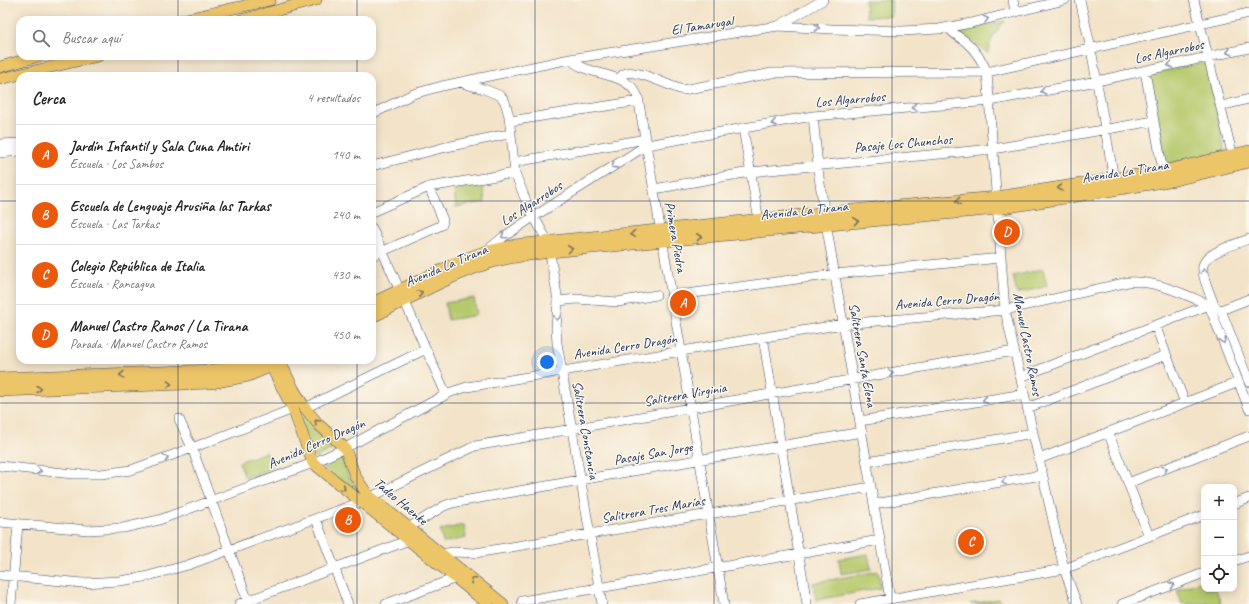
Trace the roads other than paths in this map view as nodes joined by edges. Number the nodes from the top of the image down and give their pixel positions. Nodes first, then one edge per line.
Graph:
1 (270, 0) edge
2 (316, 0) edge
3 (823, 0) edge
4 (1013, 0) edge
5 (1066, 0) edge
6 (1080, 0) edge
7 (1194, 0) edge
8 (1015, 12) junction
9 (1249, 13) edge
10 (200, 16) edge
11 (256, 16) edge
12 (1200, 24) junction
13 (778, 26) junction
14 (948, 27) junction
15 (1249, 48) edge
16 (1091, 49) junction
17 (1208, 57) junction
18 (570, 59) junction
19 (25, 60) edge
20 (81, 60) edge
21 (0, 67) edge
22 (1145, 71) junction
23 (30, 72) edge
24 (987, 72) junction
25 (16, 75) edge
26 (0, 79) edge
27 (619, 79) junction
28 (1097, 81) junction
29 (462, 83) junction
30 (1249, 99) edge
31 (639, 101) junction
32 (990, 101) junction
33 (1220, 106) junction
34 (376, 112) edge
35 (813, 116) junction
36 (510, 121) junction
37 (1154, 121) junction
38 (743, 128) junction
39 (1105, 129) junction
40 (511, 135) junction
41 (646, 142) junction
42 (16, 143) edge
43 (0, 144) edge
44 (993, 149) junction
45 (16, 151) edge
46 (1249, 152) edge
47 (0, 153) edge
48 (1234, 160) junction
49 (1249, 161) edge
50 (514, 162) junction
51 (376, 165) edge
52 (818, 165) junction
53 (750, 172) junction
54 (1163, 172) junction
55 (515, 173) junction
56 (1114, 179) junction
57 (429, 187) junction
58 (654, 189) junction
59 (997, 203) junction
60 (376, 210) edge
61 (534, 217) junction
62 (825, 219) junction
63 (759, 221) junction
64 (662, 236) junction
65 (376, 237) edge
66 (1249, 239) edge
67 (549, 246) junction
68 (382, 251) junction
69 (484, 253) junction
70 (376, 254) edge
71 (1001, 258) junction
72 (835, 274) junction
73 (402, 295) junction
74 (656, 296) dead end
75 (672, 296) junction
76 (1249, 299) edge
77 (558, 300) junction
78 (376, 303) edge
79 (1215, 308) junction
80 (1005, 310) junction
81 (376, 313) edge
82 (843, 324) junction
83 (1155, 325) junction
84 (763, 337) junction
85 (426, 349) junction
86 (682, 351) junction
87 (1014, 352) junction
88 (1166, 355) junction
89 (246, 364) edge
90 (269, 364) edge
91 (277, 364) edge
92 (278, 364) edge
93 (562, 370) junction
94 (1243, 370) edge
95 (1020, 377) junction
96 (0, 379) edge
97 (853, 379) junction
98 (1239, 382) junction
99 (1249, 382) edge
100 (0, 390) edge
101 (772, 393) junction
102 (446, 394) junction
103 (1024, 394) junction
104 (1185, 403) junction
105 (305, 408) junction
106 (691, 408) junction
107 (1027, 408) junction
108 (293, 409) junction
109 (1249, 409) edge
110 (179, 419) dead end
111 (860, 421) junction
112 (572, 428) junction
113 (862, 432) junction
114 (1108, 432) junction
115 (1033, 433) junction
116 (1249, 436) edge
117 (781, 446) junction
118 (192, 448) junction
119 (345, 448) junction
120 (1039, 459) junction
121 (700, 460) junction
122 (867, 462) junction
123 (313, 463) junction
124 (0, 466) edge
125 (1042, 475) junction
126 (580, 480) junction
127 (1128, 483) junction
128 (871, 486) junction
129 (1249, 498) edge
130 (366, 500) junction
131 (790, 500) junction
132 (212, 501) junction
133 (1237, 503) edge
134 (874, 504) junction
135 (709, 514) junction
136 (1201, 516) edge
137 (316, 519) junction
138 (0, 522) edge
139 (18, 524) junction
140 (408, 528) junction
141 (590, 534) junction
142 (1149, 536) junction
143 (409, 540) junction
144 (880, 540) junction
145 (230, 550) junction
146 (440, 554) junction
147 (799, 554) junction
148 (1249, 556) edge
149 (1237, 560) edge
150 (335, 568) junction
151 (718, 568) junction
152 (1064, 569) junction
153 (1201, 574) edge
154 (0, 575) edge
155 (14, 576) junction
156 (456, 578) junction
157 (599, 588) junction
158 (890, 599) junction
159 (522, 601) dead end
160 (249, 602) edge
161 (11, 604) edge
162 (239, 604) edge
163 (348, 604) edge
164 (386, 604) edge
165 (488, 604) edge
166 (503, 604) edge
167 (602, 604) edge
168 (724, 604) edge
169 (807, 604) edge
170 (860, 604) edge
171 (1077, 604) edge
172 (1122, 604) edge

1 - 10 main road
2 - 11 main road
3 - 13 street
4 - 8 street
5 - 8 street, El Tamarugal
6 - 16 street
7 - 12 street
14 -> 8 street, El Tamarugal
9 - 12 street
12 - 16 street
12 - 17 street
13 -> 14 street, El Tamarugal
13 - 18 street, El Tamarugal
14 - 24 street, Manuel Castro Ramos
15 -> 17 street, Los Algarrobos
16 - 24 street
16 - 28 street
17 -> 22 street, Los Algarrobos
17 - 33 street
18 - 27 street, Primera Piedra
18 - 29 street, El Tamarugal
19 - 21 main road
20 - 23 main road
22 - 28 street, Los Algarrobos
22 - 37 street
24 - 27 street
24 - 32 street, Manuel Castro Ramos
25 - 26 main road
27 - 31 street, Primera Piedra
28 -> 32 street, Los Algarrobos
28 - 39 street
29 - 34 street, El Tamarugal
29 - 36 street, Salitrera Constancia
30 - 33 street
31 - 36 street
31 - 41 street, Primera Piedra
32 -> 35 street, Los Algarrobos
32 - 44 street, Manuel Castro Ramos
33 - 48 street
35 -> 38 street, Los Algarrobos
35 - 52 street, Salitrera Santa Elena
36 - 40 street, Salitrera Constancia
37 - 39 street, Pasaje Los Chunchos
37 - 54 street
38 - 41 street, Los Algarrobos
38 - 53 street
39 - 44 street, Pasaje Los Chunchos
39 - 56 street
40 - 50 street, Salitrera Constancia
40 - 51 street
41 - 50 street
41 - 58 street, Primera Piedra
41 -> 61 street, Los Algarrobos
42 - 43 street
44 - 52 street, Pasaje Los Chunchos
44 - 59 street, Manuel Castro Ramos
45 - 47 street
46 - 48 highway, Avenida La Tirana
48 - 49 highway, Avenida La Tirana
48 - 54 highway, Avenida La Tirana
48 - 59 highway, Avenida La Tirana
50 - 55 street, Salitrera Constancia
52 - 53 street, Pasaje Los Chunchos
52 - 62 street, Salitrera Santa Elena
53 - 58 street, Pasaje Los Chunchos
53 - 63 street
54 - 56 highway, Avenida La Tirana
55 - 57 street
55 - 61 street, Salitrera Constancia
56 -> 59 highway, Avenida La Tirana
57 - 60 street
57 - 68 street
58 - 64 street, Primera Piedra
59 - 62 highway, Avenida La Tirana
59 - 71 street, Manuel Castro Ramos
61 - 67 street, Salitrera Constancia
61 -> 69 street, Los Algarrobos
62 - 63 highway, Avenida La Tirana
64 -> 62 highway, Avenida La Tirana
62 - 72 street, Salitrera Santa Elena
63 - 64 highway, Avenida La Tirana
64 - 67 highway, Avenida La Tirana
64 - 75 street, Primera Piedra
65 - 68 street
79 -> 66 street
67 - 69 highway, Avenida La Tirana
73 -> 67 highway, Avenida La Tirana
67 - 77 street, Salitrera Constancia
68 - 70 street
68 - 73 street
69 - 73 highway, Avenida La Tirana
71 - 72 street
71 - 80 street, Manuel Castro Ramos
72 - 75 street
72 - 82 street, Salitrera Santa Elena
73 - 78 highway, Avenida La Tirana
73 - 81 highway, Avenida La Tirana
73 - 85 street
74 - 77 street
75 - 86 street, Primera Piedra
76 - 79 street
77 -> 93 street, Salitrera Constancia
79 - 80 street, Avenida Cerro Dragón
79 - 83 street
79 -> 94 street
79 - 94 street
80 - 82 street, Avenida Cerro Dragón
80 - 87 street, Manuel Castro Ramos
82 - 84 street, Avenida Cerro Dragón
82 - 97 street, Salitrera Santa Elena
83 - 88 street
83 - 95 street
84 - 86 street, Avenida Cerro Dragón
84 - 101 street
85 - 102 street
85 - 105 street
86 - 93 street, Avenida Cerro Dragón
86 - 106 street, Primera Piedra
87 - 95 street, Manuel Castro Ramos
97 -> 87 street, Salitrera Virginia
88 - 104 street
88 - 107 street
89 -> 96 highway
100 -> 90 highway
91 - 108 main road
92 - 105 main road, Tadeo Haenke
93 - 102 street, Avenida Cerro Dragón
93 - 112 street, Salitrera Constancia
94 - 98 street
94 - 99 street
95 - 103 street, Manuel Castro Ramos
97 - 101 street, Salitrera Virginia
97 - 111 street, Salitrera Santa Elena
98 - 104 street
98 - 109 street
101 - 106 street, Salitrera Virginia
101 - 117 street
102 - 119 street, Avenida Cerro Dragón
103 - 107 street, Manuel Castro Ramos
103 -> 111 street
104 - 114 street
119 -> 105 main road, Tadeo Haenke
106 - 112 street, Salitrera Virginia
106 - 121 street, Primera Piedra
107 - 115 street, Manuel Castro Ramos
108 - 118 street
108 - 123 main road
110 - 118 street
111 - 113 street, Salitrera Santa Elena
112 - 126 street, Salitrera Constancia
112 - 130 street, Salitrera Virginia
113 - 117 street, Pasaje San Jorge
113 - 122 street, Salitrera Santa Elena
114 - 120 street
114 - 127 street
115 - 120 street, Manuel Castro Ramos
115 - 122 street
127 -> 116 street
117 - 121 street, Pasaje San Jorge
117 - 131 street
124 -> 118 street
118 - 132 street
119 - 123 street, Avenida Cerro Dragón
119 - 130 main road, Tadeo Haenke
120 - 125 street, Manuel Castro Ramos
121 - 126 street, Pasaje San Jorge
121 - 135 street, Primera Piedra
122 - 128 street, Salitrera Santa Elena
123 -> 130 main road, Tadeo Haenke
123 - 132 street, Avenida Cerro Dragón
125 -> 134 street
125 - 152 street, Manuel Castro Ramos
126 - 140 street, Pasaje San Jorge
126 - 141 street, Salitrera Constancia
127 - 142 street
128 - 131 street, Salitrera Tres Marías
128 - 134 street, Salitrera Santa Elena
129 - 133 street
130 - 137 street, Salitrera Virginia
130 - 140 main road, Tadeo Haenke
130 - 143 main road, Tadeo Haenke
131 - 135 street, Salitrera Tres Marías
131 - 147 street
132 - 139 street, Avenida Cerro Dragón
132 - 145 street
134 - 144 street, Salitrera Santa Elena
135 - 141 street, Salitrera Tres Marías
135 - 151 street, Primera Piedra
136 - 142 street
137 - 145 street, Salitrera Virginia
137 - 150 street
138 - 139 street, Avenida Cerro Dragón
139 - 155 street
140 - 146 main road, Tadeo Haenke
141 - 146 street, Salitrera Tres Marías
141 - 157 street, Salitrera Constancia
142 - 152 street
143 - 150 street
143 - 156 main road, Tadeo Haenke
144 - 147 street
144 - 158 street, Salitrera Santa Elena
145 - 155 street, Salitrera Virginia
145 - 160 street
166 -> 146 main road, Tadeo Haenke
147 - 151 street
147 - 169 street
148 - 149 street
150 - 160 street
150 - 163 street
151 - 157 street
151 - 168 street, Primera Piedra
152 - 158 street
152 - 171 street, Manuel Castro Ramos
172 -> 153 street
154 - 155 street, Salitrera Virginia
155 - 161 street
156 - 164 street
156 - 165 main road, Tadeo Haenke
157 - 159 street
157 - 167 street, Salitrera Constancia
158 - 170 street
160 - 162 street

